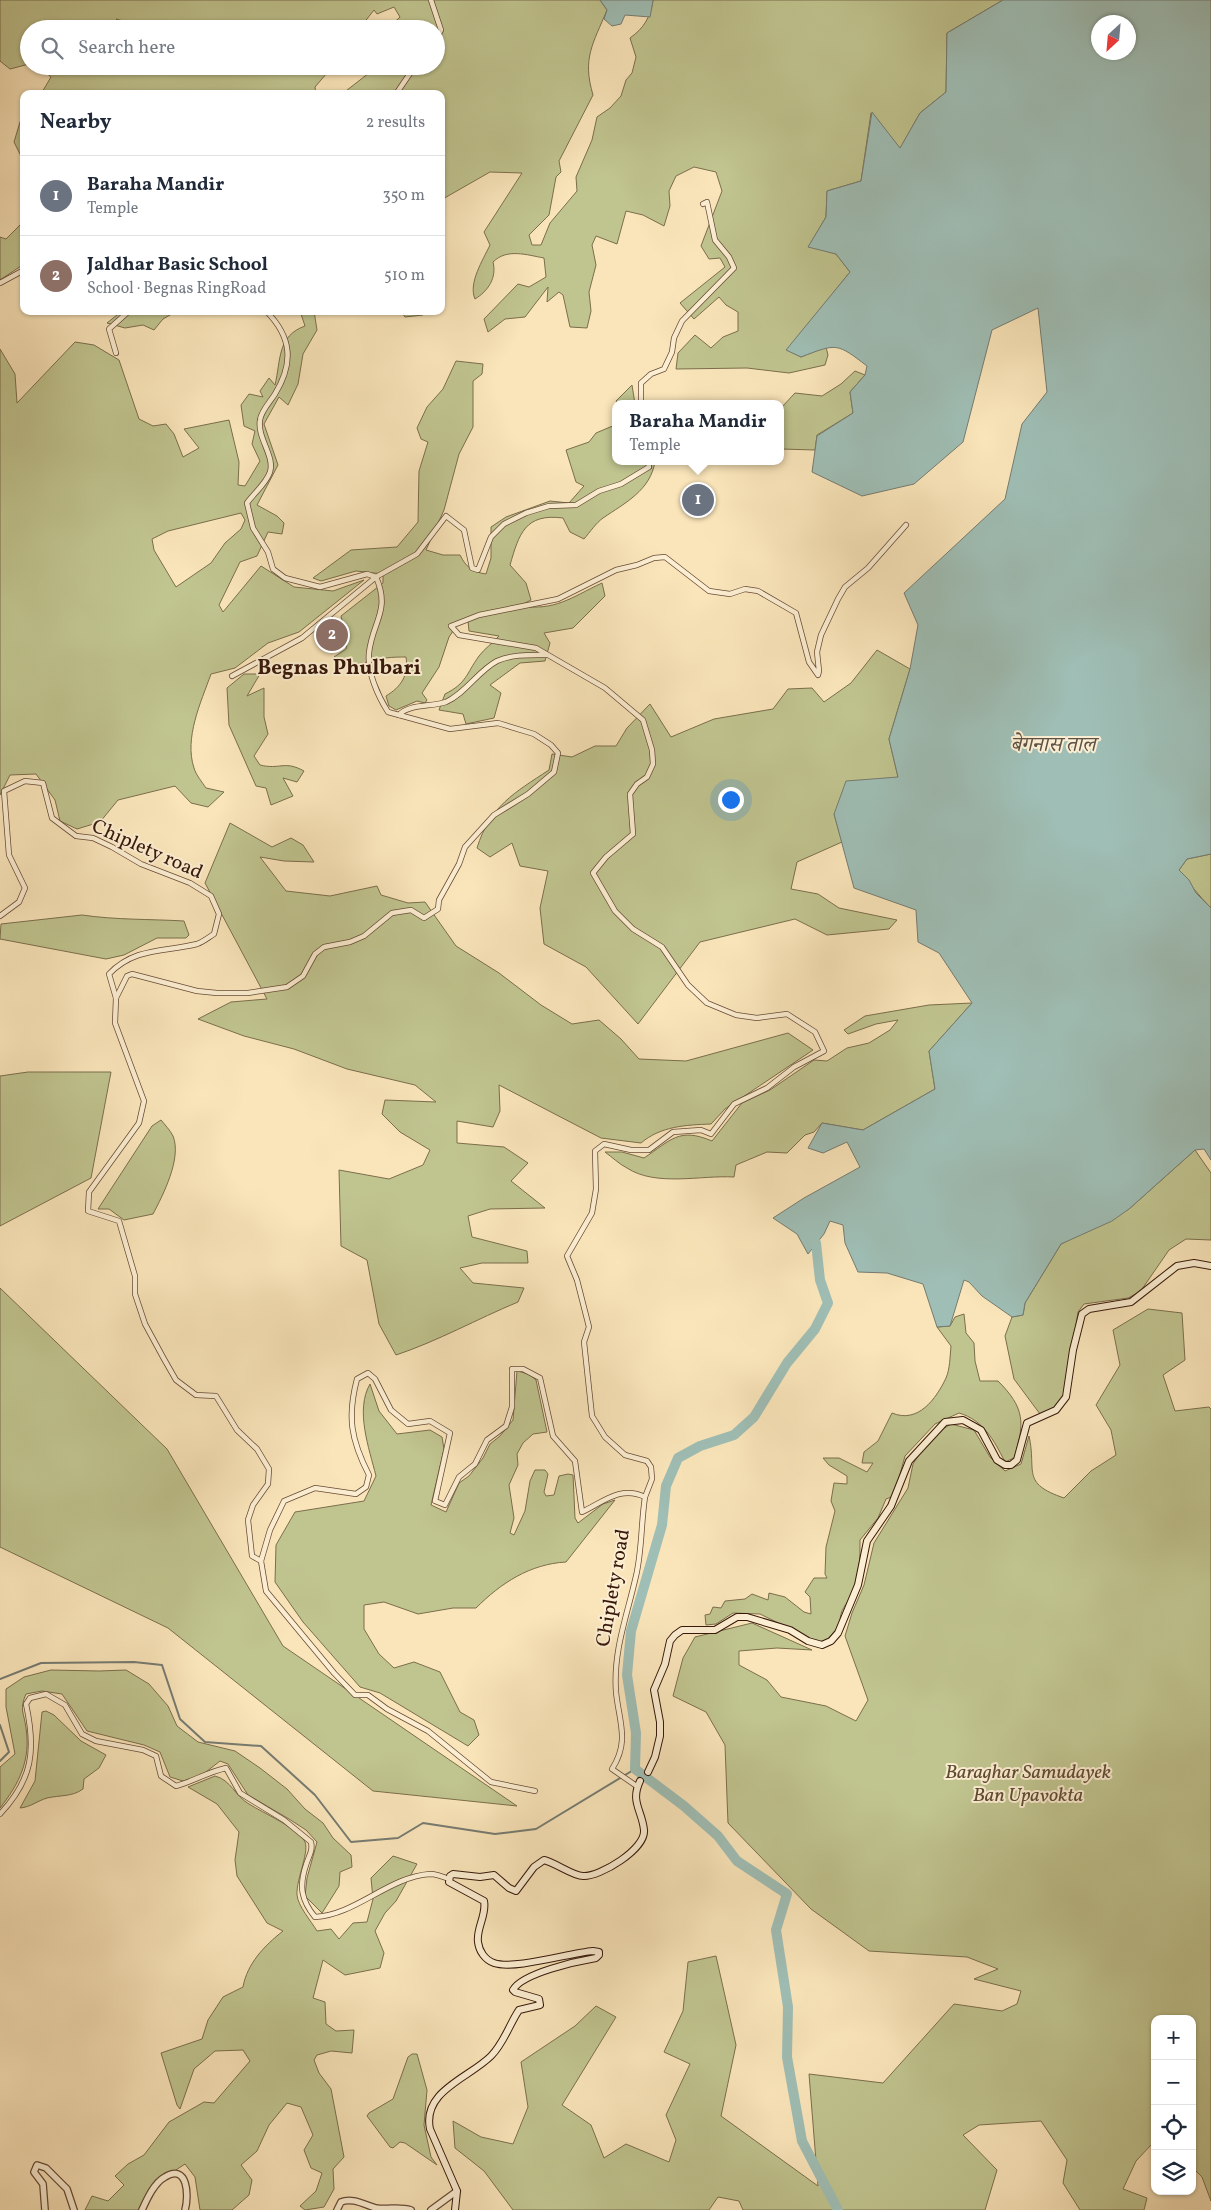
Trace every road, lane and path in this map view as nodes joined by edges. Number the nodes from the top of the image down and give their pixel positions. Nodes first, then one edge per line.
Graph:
1 (431, 0) edge
2 (438, 20) edge
3 (409, 75) edge
4 (399, 90) edge
5 (703, 204) dead end
6 (20, 272) edge
7 (0, 283) edge
8 (123, 315) edge
9 (269, 315) edge
10 (116, 353) dead end
11 (641, 400) edge
12 (649, 465) edge
13 (906, 526) dead end
14 (376, 577) junction
15 (549, 655) junction
16 (232, 676) dead end
17 (399, 714) junction
18 (0, 916) edge
19 (116, 998) junction
20 (1211, 1266) edge
21 (645, 1497) junction
22 (261, 1561) junction
23 (648, 1772) joint
24 (639, 1784) junction
25 (535, 1791) dead end
26 (0, 1814) edge
27 (449, 1878) junction
28 (457, 2192) junction
29 (45, 2210) edge
30 (74, 2210) edge
31 (142, 2210) edge
32 (185, 2210) edge
33 (337, 2210) edge
34 (411, 2210) edge
35 (431, 2210) edge
36 (455, 2210) edge

1 - 2 street
3 - 4 street
5 - 11 street
6 - 7 street
8 - 10 street
9 - 14 street
12 - 14 street
13 - 15 street
14 - 16 street
14 - 17 street
15 - 17 street
15 - 21 street
17 - 19 street
18 - 19 street, Chiplety road
19 - 22 street, Chiplety road
20 - 23 main road
21 - 22 street, Chiplety road
21 - 24 street, Chiplety road
22 - 25 street
23 - 24 street
24 - 27 main road
26 - 27 street
27 - 28 main road
28 - 35 street
28 - 36 main road
29 - 30 street
31 - 32 street
33 - 34 street

